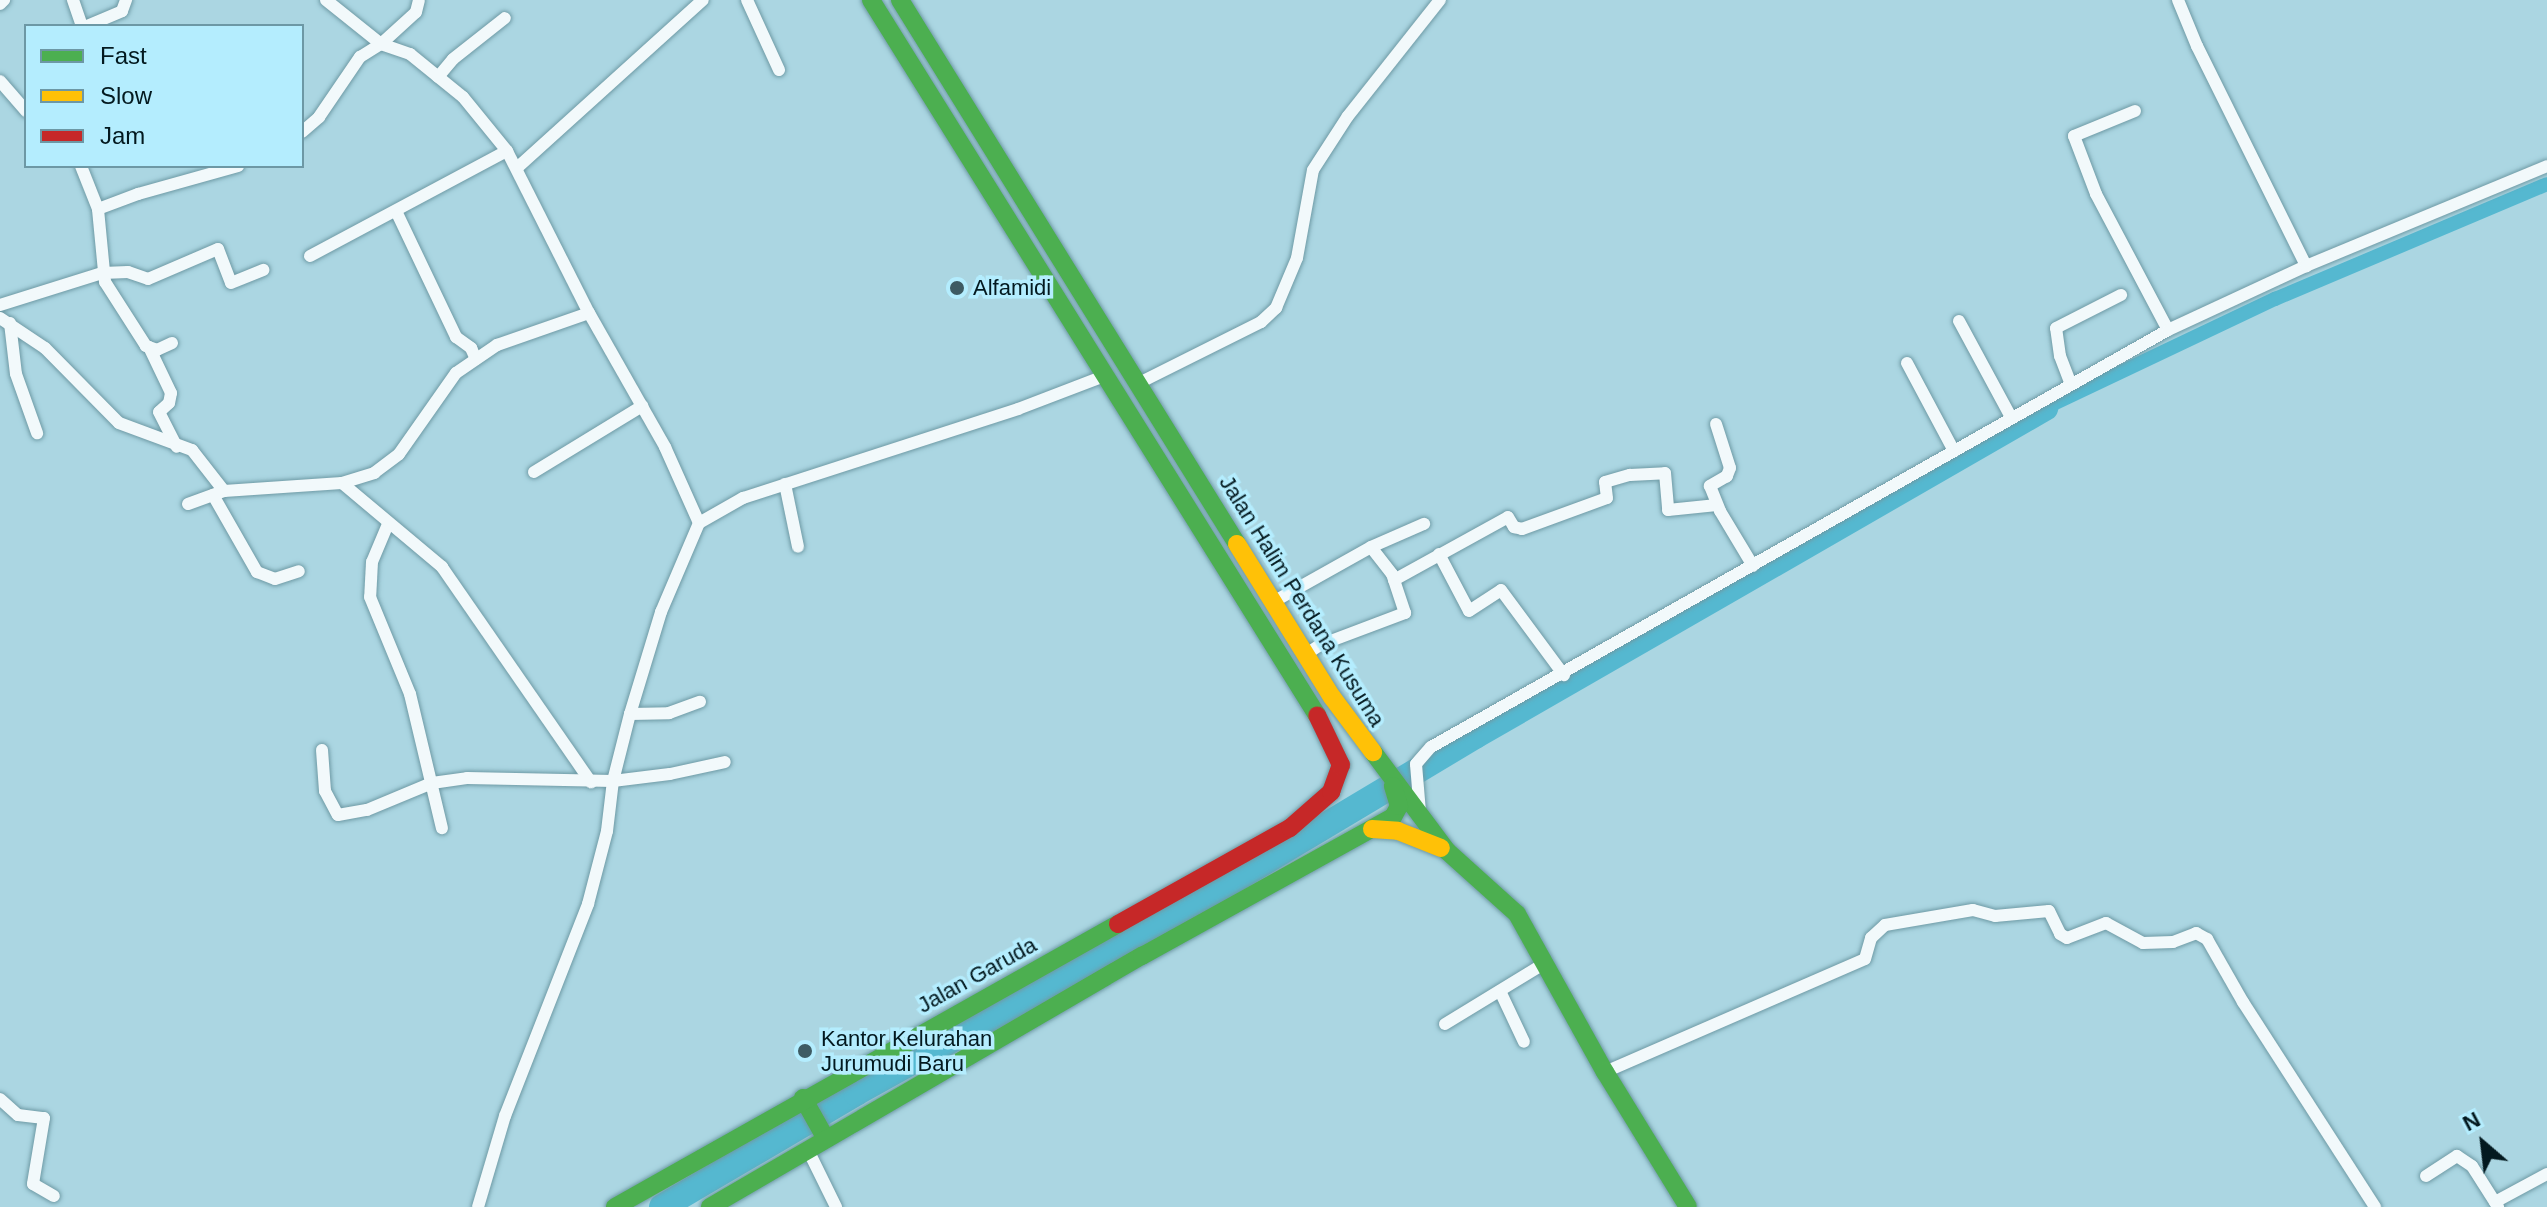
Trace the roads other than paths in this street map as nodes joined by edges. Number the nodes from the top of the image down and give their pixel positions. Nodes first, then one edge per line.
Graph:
1 (73, 0) edge
2 (126, 0) edge
3 (326, 0) edge
4 (419, 0) edge
5 (703, 0) edge
6 (747, 0) edge
7 (871, 0) edge
8 (900, 0) edge
9 (1440, 0) edge
10 (2178, 0) edge
11 (505, 18) dead end
12 (83, 24) edge
13 (89, 24) edge
14 (381, 44) junction
15 (779, 70) dead end
16 (438, 77) junction
17 (0, 81) edge
18 (24, 109) edge
19 (2135, 111) dead end
20 (975, 118) junction
21 (304, 130) edge
22 (952, 133) junction
23 (507, 151) junction
24 (2547, 166) edge
25 (518, 167) junction
26 (82, 168) edge
27 (231, 168) edge
28 (98, 209) junction
29 (396, 211) junction
30 (1035, 217) junction
31 (1013, 233) junction
32 (310, 256) dead end
33 (2306, 266) junction
34 (264, 270) dead end
35 (102, 273) junction
36 (2121, 295) dead end
37 (0, 305) edge
38 (589, 313) junction
39 (5, 321) edge
40 (1959, 321) dead end
41 (2168, 330) junction
42 (172, 343) dead end
43 (149, 347) junction
44 (476, 359) junction
45 (1907, 363) dead end
46 (1104, 376) junction
47 (2070, 382) junction
48 (1137, 384) junction
49 (642, 406) junction
50 (2011, 417) junction
51 (1716, 424) dead end
52 (37, 433) dead end
53 (177, 447) junction
54 (1954, 451) junction
55 (534, 472) dead end
56 (342, 483) junction
57 (785, 484) junction
58 (218, 493) junction
59 (1838, 502) dead end
60 (188, 504) dead end
61 (1717, 505) junction
62 (1844, 514) junction
63 (699, 523) junction
64 (388, 524) junction
65 (1424, 524) dead end
66 (798, 547) dead end
67 (1371, 547) junction
68 (1439, 554) junction
69 (1753, 566) junction
70 (299, 571) dead end
71 (1394, 580) junction
72 (1273, 602) junction
73 (1305, 655) junction
74 (1564, 675) junction
75 (700, 702) dead end
76 (630, 714) junction
77 (322, 750) dead end
78 (725, 762) dead end
79 (613, 781) junction
80 (591, 782) junction
81 (1396, 782) junction
82 (432, 783) junction
83 (442, 828) dead end
84 (1372, 829) junction
85 (1447, 851) junction
86 (1545, 963) junction
87 (1500, 991) junction
88 (1445, 1024) dead end
89 (1524, 1042) dead end
90 (1605, 1072) junction
91 (0, 1099) edge
92 (805, 1102) junction
93 (823, 1134) junction
94 (808, 1150) junction
95 (2547, 1174) edge
96 (2426, 1176) dead end
97 (54, 1196) dead end
98 (2496, 1204) edge
99 (478, 1207) edge
100 (615, 1207) edge
101 (710, 1207) edge
102 (836, 1207) edge
103 (1688, 1207) edge
104 (2375, 1207) edge

1 - 12 street
2 - 13 street
3 - 14 street
4 - 14 street
5 - 25 street
6 - 15 street
7 - 22 main road
8 - 20 main road, Jalan Halim Perdana Kusuma
9 - 48 street
10 - 33 street
11 - 16 street
14 - 16 street
14 - 21 street
16 - 23 street
17 - 18 street
19 - 41 street
20 - 22 main road
20 - 30 main road, Jalan Halim Perdana Kusuma
22 - 31 main road
23 - 25 street
23 - 29 street
24 - 33 street
25 - 38 street
26 - 28 street
27 - 28 street
28 - 35 street
29 - 32 street
29 - 44 street
30 - 31 main road
30 - 48 main road, Jalan Halim Perdana Kusuma
31 - 46 main road
33 - 41 street
34 - 35 street
35 - 37 street
35 - 43 street
36 - 47 street
38 - 44 street
38 - 49 street
39 - 52 street
39 - 53 street
40 - 50 street
41 - 47 street
42 - 43 street
43 - 53 street
44 - 56 street
45 - 54 street
46 - 57 street
46 - 92 main road, Jalan Garuda
47 - 50 street
48 - 72 main road, Jalan Halim Perdana Kusuma
49 - 55 street
49 - 63 street
50 - 54 street
51 - 61 street
53 - 58 street
54 - 62 street
56 - 58 street
56 - 64 street
57 - 63 street
57 - 66 street
58 - 60 street
58 - 70 street
59 - 62 street
61 - 68 street
61 - 69 street
62 - 69 street
63 - 76 street
64 - 80 street
64 - 82 street
65 - 67 street
67 - 71 street
67 - 72 street
68 - 71 street
68 - 74 street
69 - 74 street
71 - 73 street
72 - 73 main road, Jalan Halim Perdana Kusuma
73 - 81 main road, Jalan Halim Perdana Kusuma
74 - 81 street
75 - 76 street
76 - 79 street
77 - 82 street
78 - 79 street
79 - 80 street
79 - 99 street
80 - 82 street
81 - 84 main road
81 - 85 main road, Jalan Halim Perdana Kusuma
82 - 83 street
84 - 85 main road
84 - 93 main road
85 - 86 main road, Jalan Halim Perdana Kusuma
86 - 87 street
86 - 90 main road, Jalan Halim Perdana Kusuma
87 - 88 street
87 - 89 street
90 - 103 main road, Jalan Halim Perdana Kusuma
90 - 104 street
91 - 97 street
92 - 93 main road
92 - 100 main road, Jalan Garuda
93 - 94 main road
94 - 101 main road
94 - 102 street
95 - 98 street
96 - 98 street

